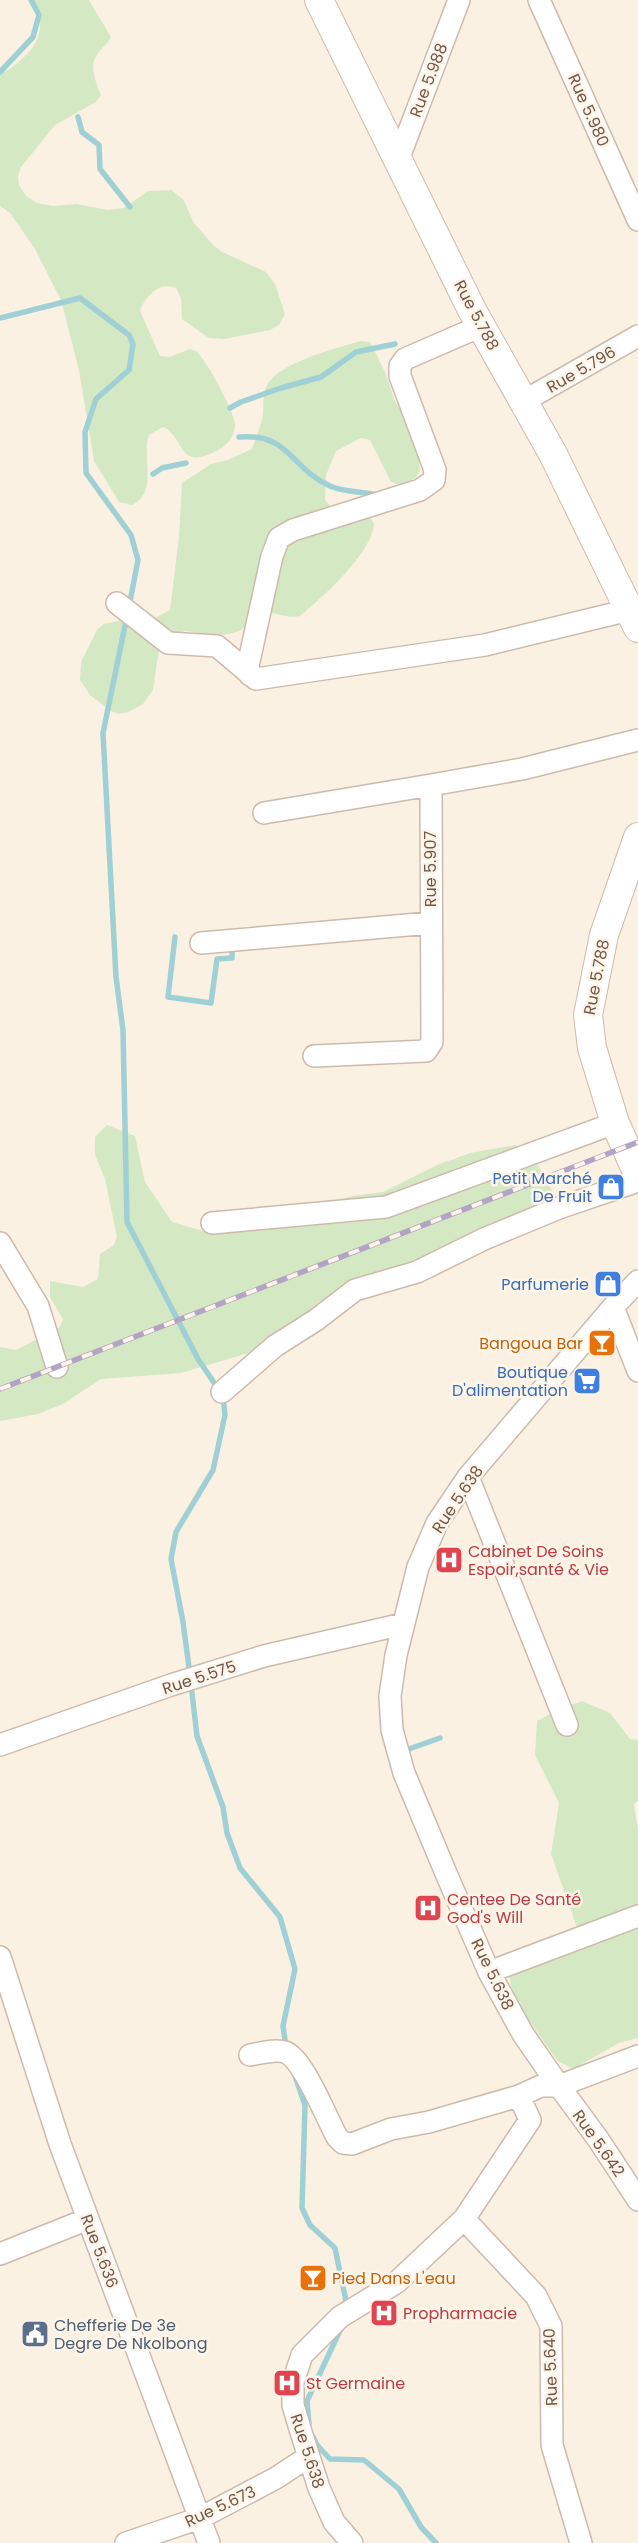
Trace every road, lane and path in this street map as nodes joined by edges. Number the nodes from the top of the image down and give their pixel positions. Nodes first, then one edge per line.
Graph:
1 (319, 0) edge
2 (459, 0) edge
3 (539, 0) edge
4 (398, 160) junction
5 (638, 220) edge
6 (481, 326) junction
7 (638, 336) edge
8 (524, 401) junction
9 (118, 603) dead end
10 (634, 619) edge
11 (250, 675) junction
12 (638, 740) edge
13 (430, 785) junction
14 (264, 813) dead end
15 (638, 837) edge
16 (430, 923) junction
17 (201, 943) dead end
18 (314, 1056) dead end
19 (615, 1123) junction
20 (638, 1174) edge
21 (638, 1182) edge
22 (212, 1224) dead end
23 (0, 1243) edge
24 (638, 1281) edge
25 (613, 1307) junction
26 (57, 1367) dead end
27 (638, 1371) edge
28 (222, 1392) dead end
29 (468, 1477) junction
30 (403, 1624) junction
31 (567, 1725) dead end
32 (0, 1745) edge
33 (638, 1916) edge
34 (0, 1957) edge
35 (489, 1972) junction
36 (250, 2055) dead end
37 (638, 2056) edge
38 (559, 2086) junction
39 (519, 2096) junction
40 (638, 2200) edge
41 (88, 2219) junction
42 (464, 2219) junction
43 (0, 2254) edge
44 (308, 2457) junction
45 (200, 2518) junction
46 (126, 2543) edge
47 (209, 2543) edge
48 (352, 2543) edge
49 (581, 2543) edge

1 - 4 street, Rue 5.788
2 - 4 street, Rue 5.988
3 - 5 street, Rue 5.980
4 - 6 street, Rue 5.788
6 - 8 street, Rue 5.788
6 - 11 street
7 - 8 street, Rue 5.796
8 - 10 street, Rue 5.788
9 - 11 street
10 - 11 street
12 - 13 street
13 - 14 street
13 - 16 street, Rue 5.907
15 - 19 street, Rue 5.788
16 - 17 street
16 - 18 street, Rue 5.907
19 - 20 street, Rue 5.788
19 - 22 street
21 - 28 street
23 - 26 street
24 - 25 street, Rue 5.638
25 - 27 street
25 - 29 street, Rue 5.638
29 - 30 street, Rue 5.638
29 - 31 street
30 - 32 street, Rue 5.575
30 - 35 street, Rue 5.638
33 - 35 street
34 - 41 street, Rue 5.636
35 - 38 street, Rue 5.638
36 - 39 street
37 - 38 street
38 - 39 street
38 - 40 street, Rue 5.642
39 - 42 street, Rue 5.638
41 - 43 street
41 - 45 street, Rue 5.636
42 - 44 street, Rue 5.638
42 - 49 street, Rue 5.640
44 - 45 street, Rue 5.673
44 - 48 street, Rue 5.638
45 - 46 street, Rue 5.673
45 - 47 street, Rue 5.636

